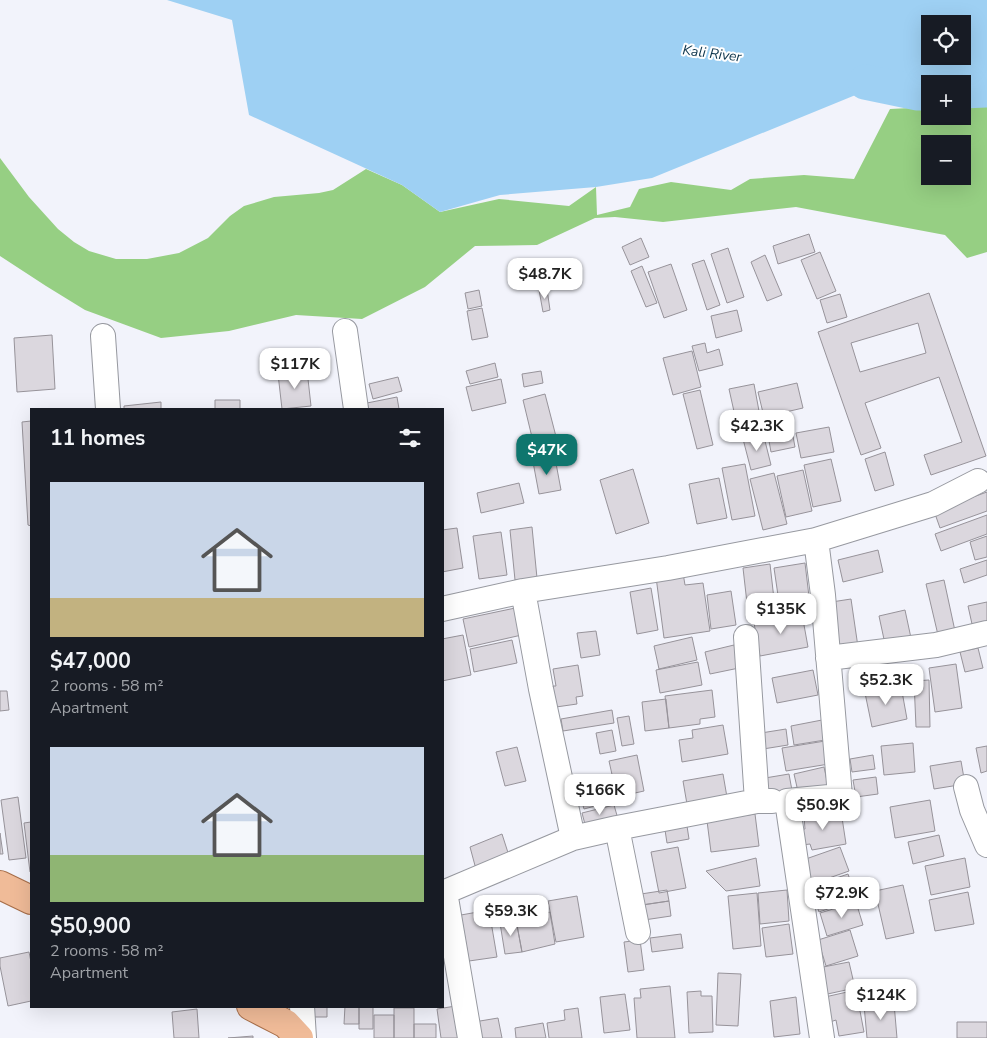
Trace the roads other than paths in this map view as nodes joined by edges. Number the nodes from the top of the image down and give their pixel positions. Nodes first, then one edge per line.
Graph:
1 (345, 331) dead end
2 (103, 336) dead end
3 (108, 408) edge
4 (356, 408) edge
5 (978, 482) dead end
6 (816, 540) junction
7 (522, 591) junction
8 (444, 609) edge
9 (987, 633) edge
10 (746, 638) dead end
11 (828, 658) junction
12 (966, 787) dead end
13 (757, 801) junction
14 (787, 801) junction
15 (618, 828) junction
16 (573, 838) junction
17 (987, 845) edge
18 (0, 885) edge
19 (30, 900) edge
20 (638, 932) dead end
21 (255, 1008) edge
22 (302, 1008) edge
23 (299, 1038) edge
24 (304, 1038) edge
25 (470, 1038) edge
26 (822, 1038) edge

1 - 4 street
2 - 3 street
5 - 6 street
6 - 7 street
6 - 11 street
7 - 8 street
7 - 16 street
9 - 11 street
10 - 13 street
11 - 14 street
12 - 17 street
13 - 14 street
13 - 15 street
14 - 26 street
15 - 16 street
15 - 20 street
16 - 25 street
18 - 19 main road
21 - 23 main road
22 - 24 street

